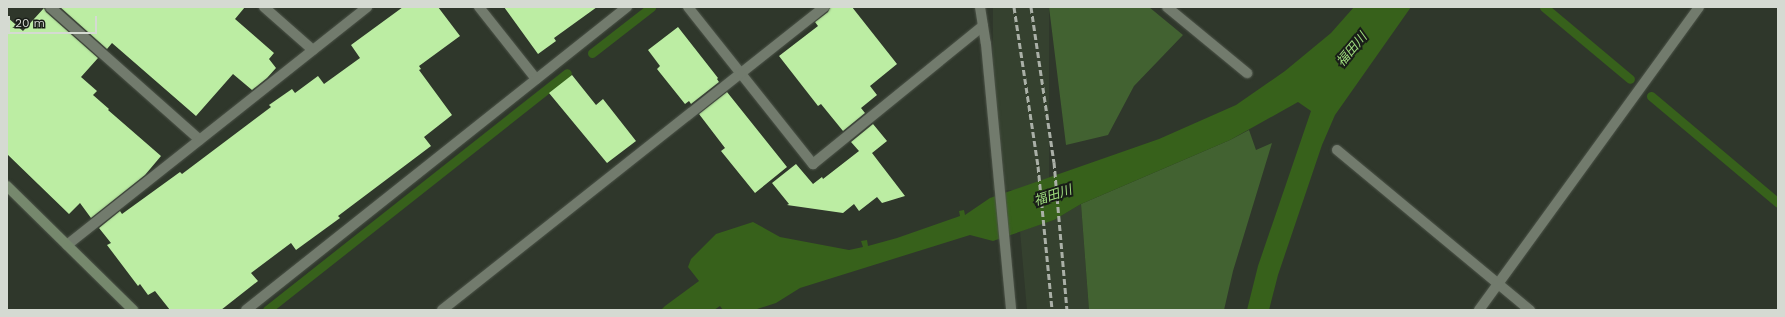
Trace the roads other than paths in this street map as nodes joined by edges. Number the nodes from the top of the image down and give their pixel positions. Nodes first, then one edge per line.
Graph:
1 (50, 7) edge
2 (264, 7) edge
3 (367, 7) edge
4 (480, 7) edge
5 (628, 7) edge
6 (688, 7) edge
7 (824, 7) edge
8 (980, 7) edge
9 (1167, 7) edge
10 (1699, 7) edge
11 (983, 26) junction
12 (313, 50) junction
13 (740, 73) junction
14 (1247, 73) dead end
15 (536, 79) junction
16 (200, 140) junction
17 (1337, 150) dead end
18 (7, 186) edge
19 (67, 245) junction
20 (1498, 283) junction
21 (133, 310) edge
22 (246, 310) edge
23 (442, 310) edge
24 (1011, 310) edge
25 (1479, 310) edge
26 (1530, 310) edge

1 - 16 street
2 - 12 street
3 - 12 street
4 - 15 street
5 - 15 street
6 - 13 street
7 - 13 street
8 - 11 street
9 - 14 street
10 - 20 street
11 - 13 street
11 - 24 street
12 - 16 street
13 - 23 street
15 - 22 street
16 - 19 street
17 - 20 street
18 - 19 street
19 - 21 street
20 - 25 street
20 - 26 street

